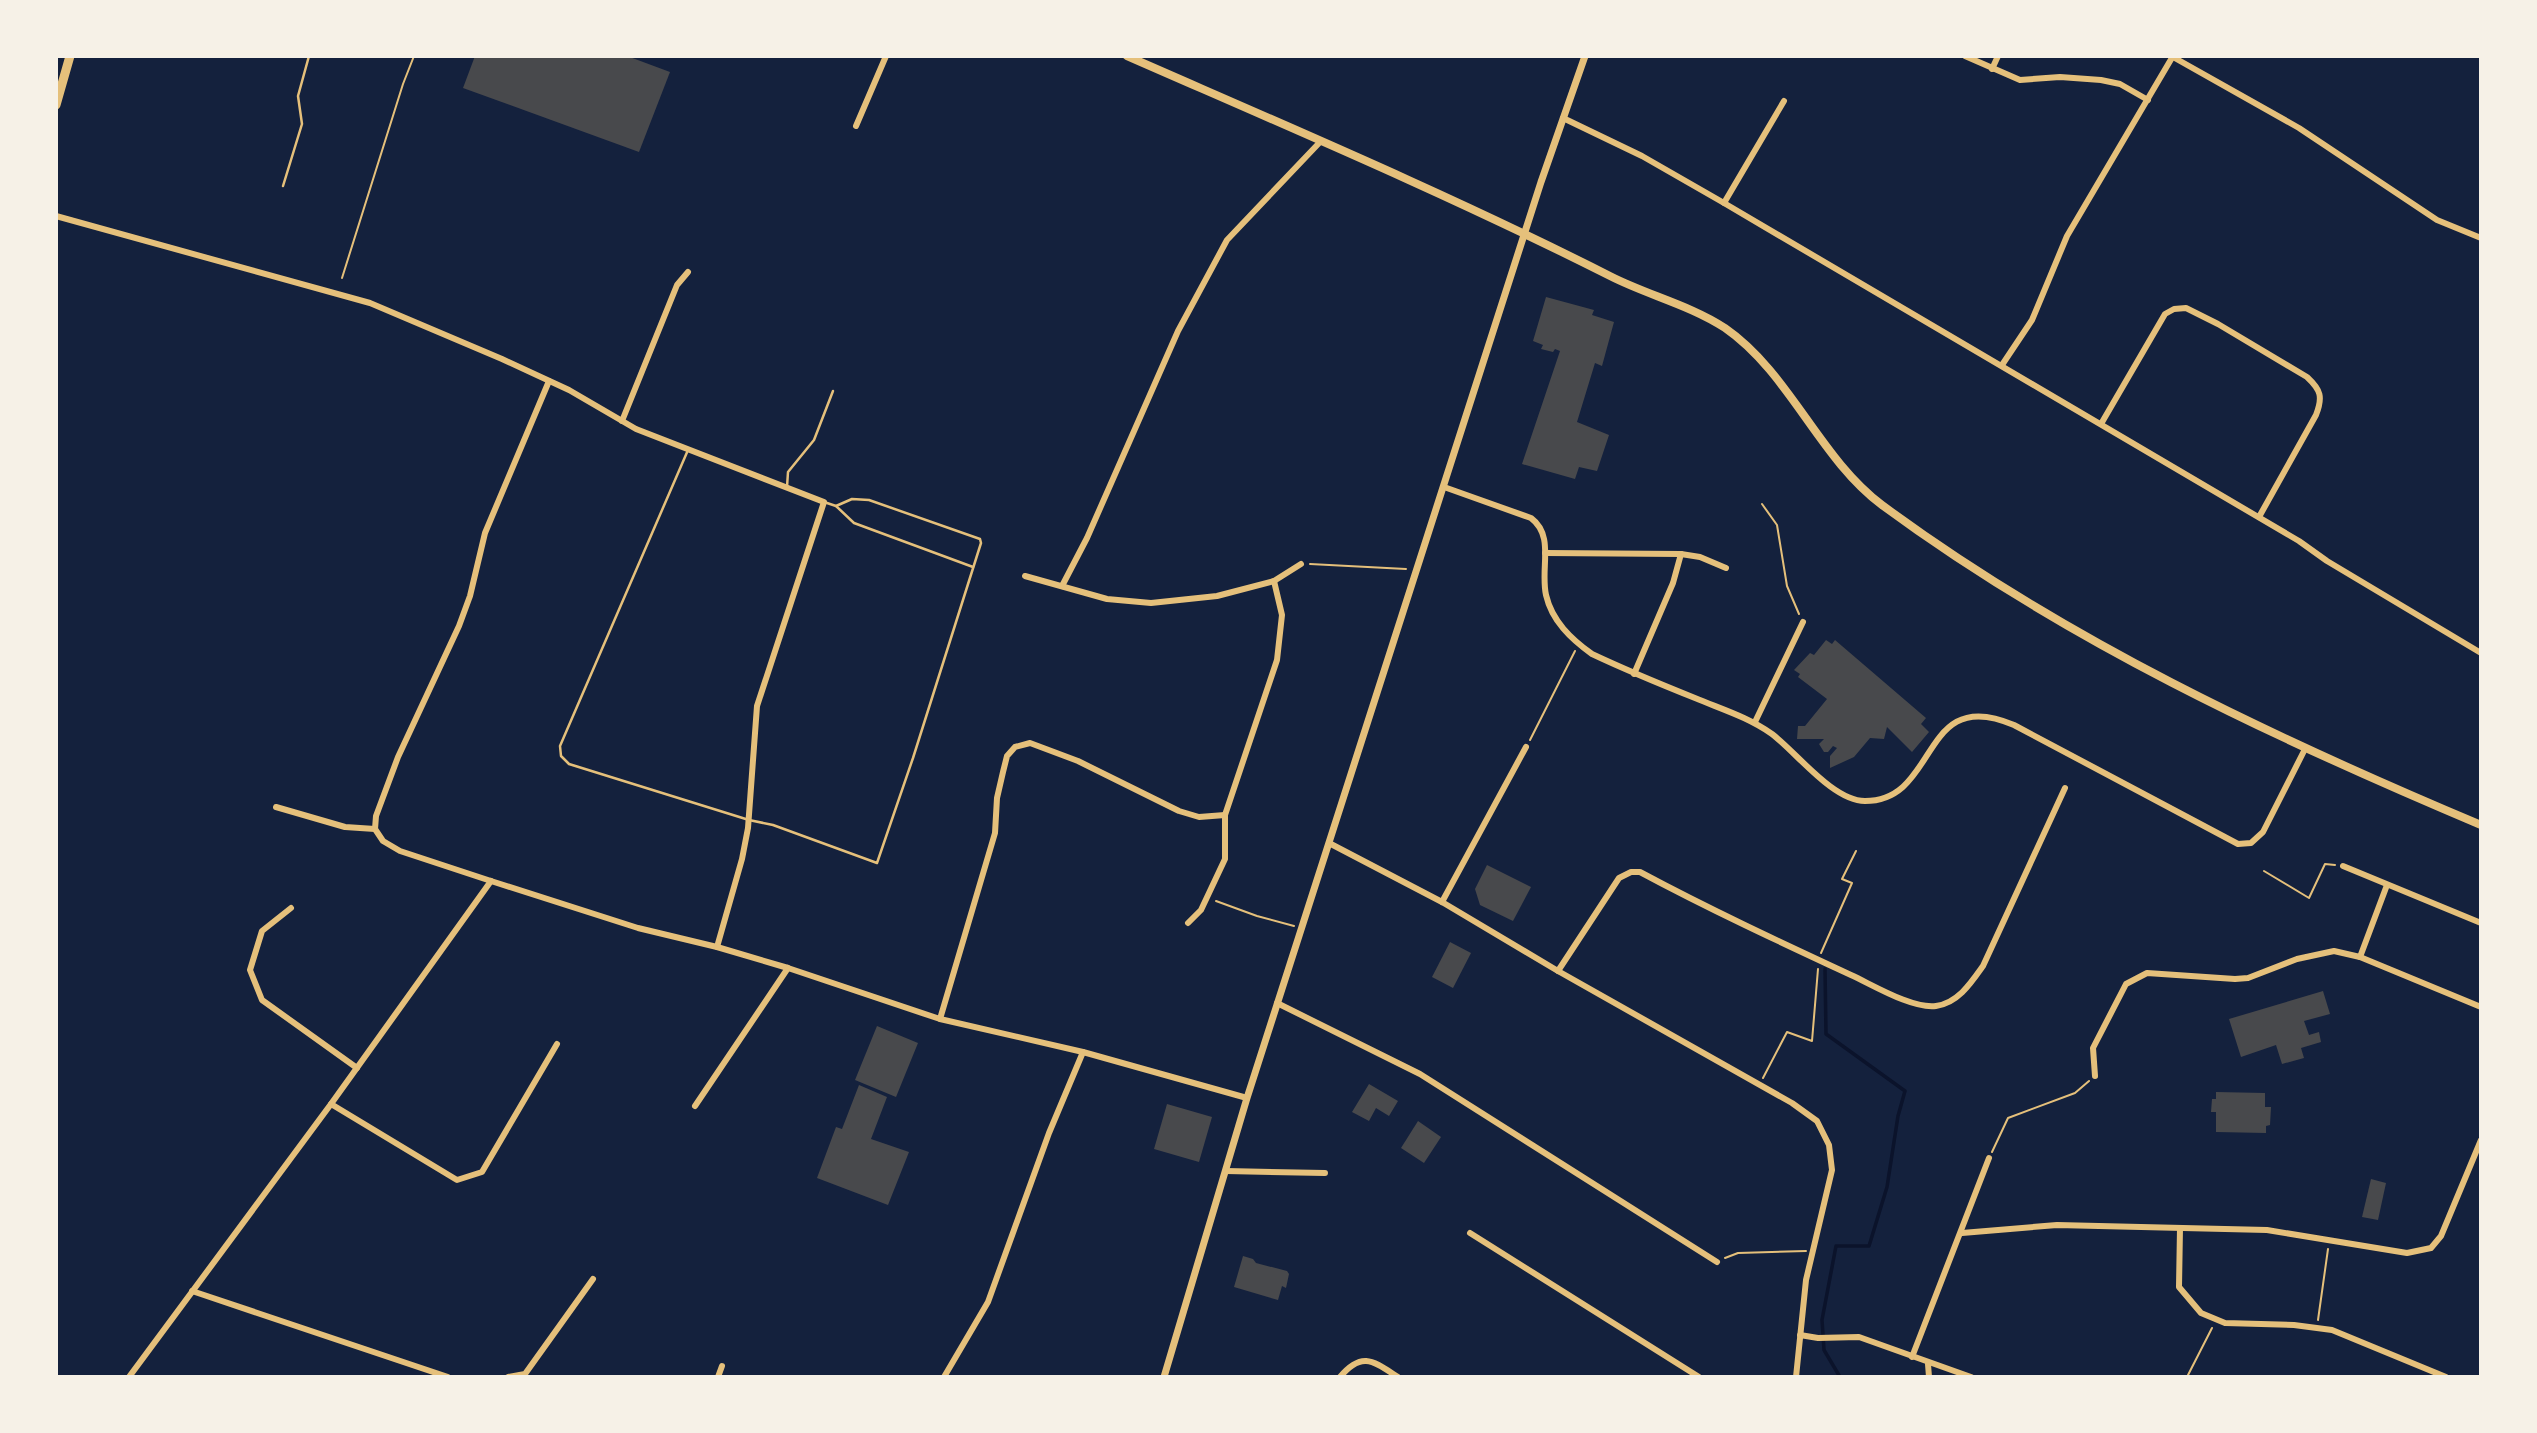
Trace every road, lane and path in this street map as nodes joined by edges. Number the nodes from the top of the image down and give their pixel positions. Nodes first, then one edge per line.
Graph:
1 (70, 56) edge
2 (309, 56) edge
3 (414, 56) edge
4 (1127, 56) edge
5 (1585, 56) edge
6 (1965, 56) edge
7 (1998, 56) edge
8 (2173, 56) edge
9 (883, 57) edge
10 (1992, 69) junction
11 (2148, 100) junction
12 (1784, 101) dead end
13 (56, 105) edge
14 (1563, 118) junction
15 (856, 126) dead end
16 (1321, 141) junction
17 (283, 186) dead end
18 (1724, 204) junction
19 (56, 216) edge
20 (1526, 233) junction
21 (2481, 238) edge
22 (688, 272) dead end
23 (342, 278) dead end
24 (2002, 365) junction
25 (548, 381) junction
26 (833, 391) dead end
27 (622, 421) junction
28 (2101, 424) junction
29 (688, 450) junction
30 (787, 487) junction
31 (1444, 487) junction
32 (824, 502) junction
33 (1762, 504) dead end
34 (836, 506) junction
35 (2259, 517) junction
36 (1545, 552) junction
37 (1681, 554) junction
38 (1301, 564) joint
39 (974, 568) junction
40 (1726, 568) dead end
41 (1417, 569) junction
42 (1025, 576) dead end
43 (1274, 581) junction
44 (1062, 586) junction
45 (1803, 622) joint
46 (1578, 644) junction
47 (2481, 653) edge
48 (1634, 674) junction
49 (1755, 722) junction
50 (1526, 747) joint
51 (2305, 749) junction
52 (2065, 788) dead end
53 (276, 807) dead end
54 (1225, 814) junction
55 (749, 820) junction
56 (2481, 825) edge
57 (375, 830) junction
58 (1329, 843) junction
59 (1856, 851) dead end
60 (2343, 866) joint
61 (2264, 871) dead end
62 (491, 881) junction
63 (2387, 885) junction
64 (1207, 897) junction
65 (1442, 902) junction
66 (291, 908) dead end
67 (1188, 923) dead end
68 (2481, 923) edge
69 (1301, 928) junction
70 (717, 947) junction
71 (2360, 957) junction
72 (1819, 960) junction
73 (788, 968) junction
74 (1558, 971) junction
75 (1278, 1003) junction
76 (2481, 1007) edge
77 (940, 1019) junction
78 (556, 1044) dead end
79 (1083, 1052) junction
80 (357, 1068) junction
81 (2095, 1076) joint
82 (1759, 1085) junction
83 (1247, 1098) junction
84 (331, 1104) junction
85 (695, 1106) dead end
86 (2481, 1140) edge
87 (1989, 1158) joint
88 (1226, 1171) junction
89 (1325, 1174) dead end
90 (2180, 1228) junction
91 (1470, 1233) dead end
92 (1962, 1233) junction
93 (2330, 1240) junction
94 (1813, 1251) junction
95 (1717, 1262) joint
96 (593, 1279) dead end
97 (192, 1291) junction
98 (2216, 1320) junction
99 (2316, 1328) junction
100 (1800, 1335) junction
101 (1912, 1357) junction
102 (1928, 1364) junction
103 (722, 1366) dead end
104 (526, 1376) edge
105 (129, 1377) edge
106 (448, 1377) edge
107 (508, 1377) edge
108 (718, 1377) edge
109 (944, 1377) edge
110 (1164, 1377) edge
111 (1340, 1377) edge
112 (1398, 1377) edge
113 (1699, 1377) edge
114 (1796, 1377) edge
115 (1929, 1377) edge
116 (1971, 1377) edge
117 (2187, 1377) edge
118 (2446, 1377) edge

1 - 13 main road
2 - 17 lane
3 - 23 path
4 - 16 main road
5 - 14 street
6 - 10 street
7 - 10 street
8 - 11 street
8 - 21 street
9 - 15 street
10 - 11 street
11 - 24 street
12 - 18 street
14 - 18 street
14 - 20 street
16 - 20 main road
16 - 44 street
18 - 24 street
19 - 25 street
20 - 31 street
20 - 51 main road
22 - 27 street
24 - 28 street
25 - 27 street
25 - 57 street
26 - 30 lane
27 - 29 street
28 - 35 street
28 - 35 street
29 - 30 street
29 - 55 lane
30 - 32 street
31 - 36 street
31 - 41 street
32 - 34 lane
32 - 55 street
33 - 45 path
34 - 39 lane
34 - 39 lane
35 - 47 street
36 - 37 street
36 - 46 street
37 - 40 street
37 - 48 street
38 - 41 path
38 - 43 street
39 - 55 lane
41 - 58 street
42 - 44 street
43 - 44 street
43 - 54 street
45 - 49 street
46 - 48 street
46 - 50 path
48 - 49 street
49 - 51 street
50 - 65 street
51 - 56 main road
52 - 72 street
53 - 57 street
54 - 64 street
54 - 77 street
55 - 70 street
57 - 62 street
58 - 65 street
58 - 69 street
59 - 72 path
60 - 61 path
60 - 63 street
62 - 70 street
62 - 80 street
63 - 68 street
63 - 71 street
64 - 67 street
64 - 69 path
65 - 74 street
66 - 80 street
69 - 75 street
70 - 73 street
71 - 76 street
71 - 81 street
72 - 74 street
72 - 82 path
73 - 77 street
73 - 85 street
74 - 82 street
75 - 83 street
75 - 95 street
77 - 79 street
78 - 84 street
79 - 83 street
79 - 109 street
80 - 84 street
81 - 87 path
82 - 94 street
83 - 88 street
84 - 97 street
86 - 93 street
87 - 92 street
88 - 89 street
88 - 110 street
90 - 92 street
90 - 93 street
90 - 98 street
91 - 113 street
92 - 101 street
93 - 99 path
94 - 95 path
94 - 100 street
96 - 104 street
97 - 105 street
97 - 106 street
98 - 99 street
98 - 117 path
99 - 118 street
100 - 101 street
100 - 114 street
101 - 102 street
102 - 115 street
102 - 116 street
103 - 108 street
104 - 107 street
111 - 112 street

